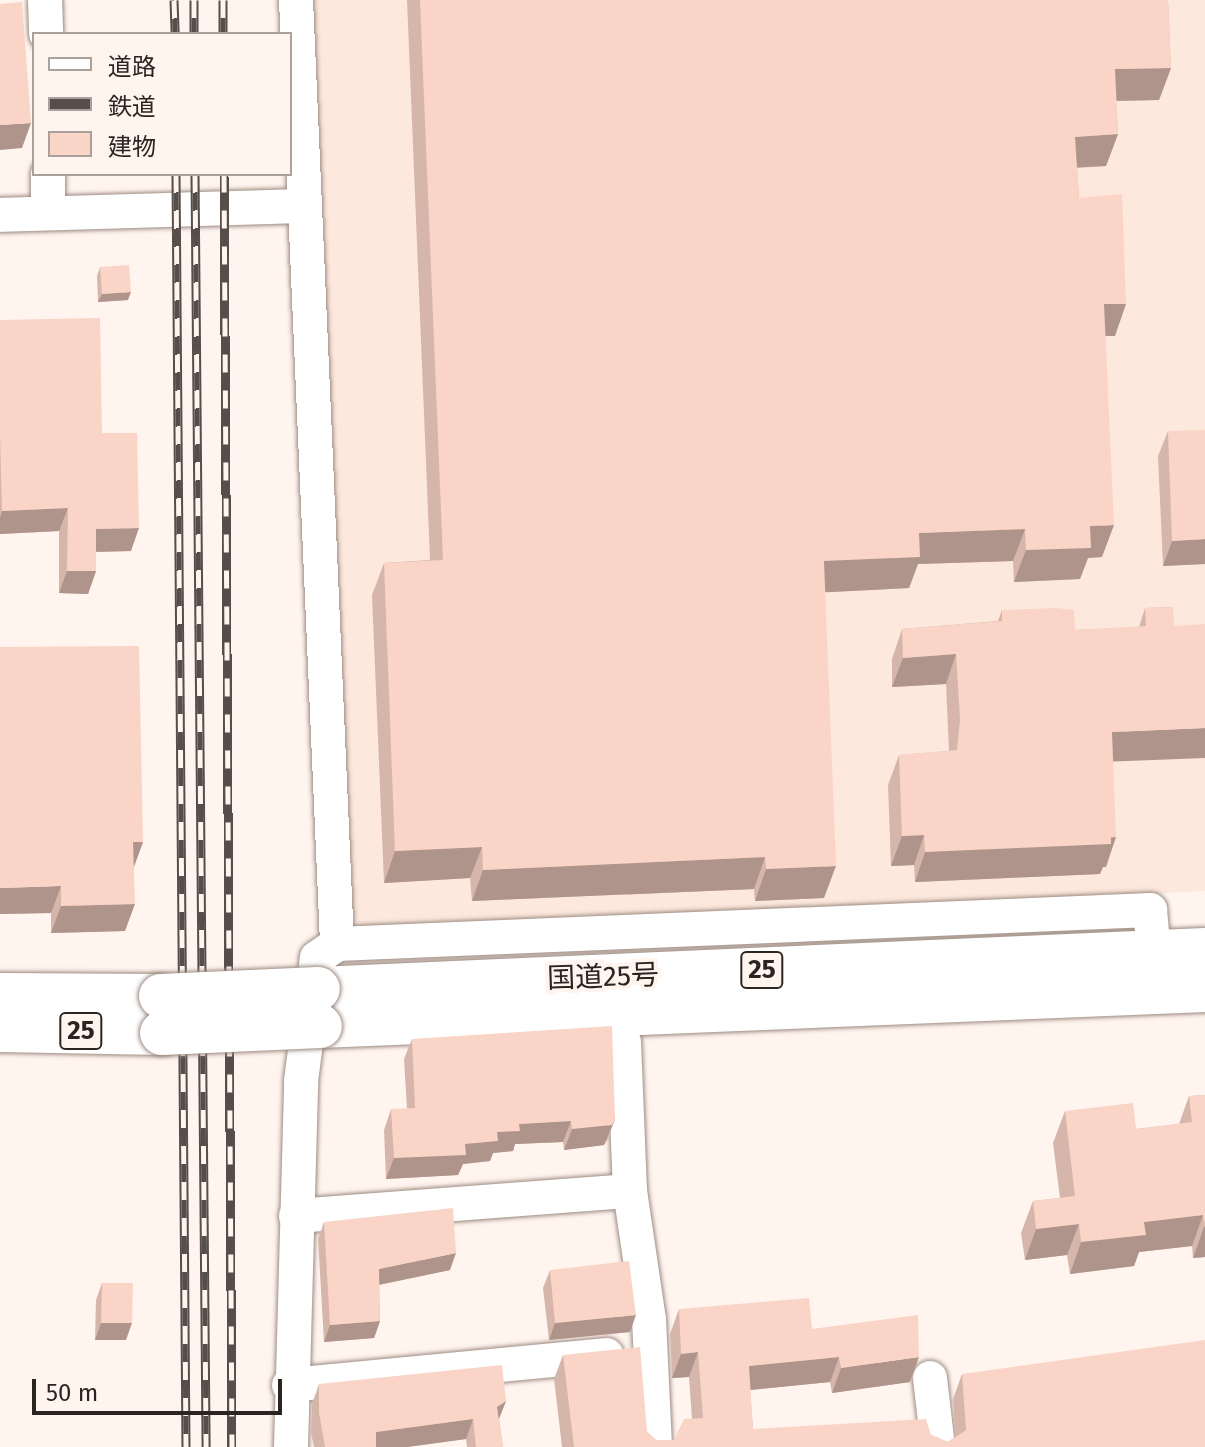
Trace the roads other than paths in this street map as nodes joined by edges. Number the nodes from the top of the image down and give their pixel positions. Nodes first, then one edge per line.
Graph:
1 (45, 0) edge
2 (296, 0) edge
3 (46, 32) edge
4 (48, 176) edge
5 (303, 206) junction
6 (48, 211) junction
7 (0, 215) edge
8 (337, 944) junction
9 (1205, 950) edge
10 (1154, 953) junction
11 (1205, 990) edge
12 (0, 995) edge
13 (319, 1008) junction
14 (162, 1014) junction
15 (0, 1030) edge
16 (624, 1042) dead end
17 (630, 1191) junction
18 (296, 1216) junction
19 (650, 1350) junction
20 (930, 1378) dead end
21 (289, 1385) junction
22 (291, 1447) edge
23 (655, 1447) edge
24 (938, 1447) edge

1 - 3 street
2 - 5 street
4 - 6 street
5 - 6 street
5 - 8 street
6 - 7 street
8 - 10 street
8 - 18 street
9 - 10 highway, 国道25号 / 25
10 - 13 highway, 国道25号 / 25
11 - 13 highway, 国道25号 / 25
12 - 14 highway, 国道25号 / 25
13 - 14 highway, 国道25号 / 25, bridge
14 - 15 highway, 国道25号 / 25
16 - 17 street
17 - 18 street
17 - 19 street
18 - 21 street
19 - 21 street
19 - 23 street
20 - 24 street
21 - 22 street

